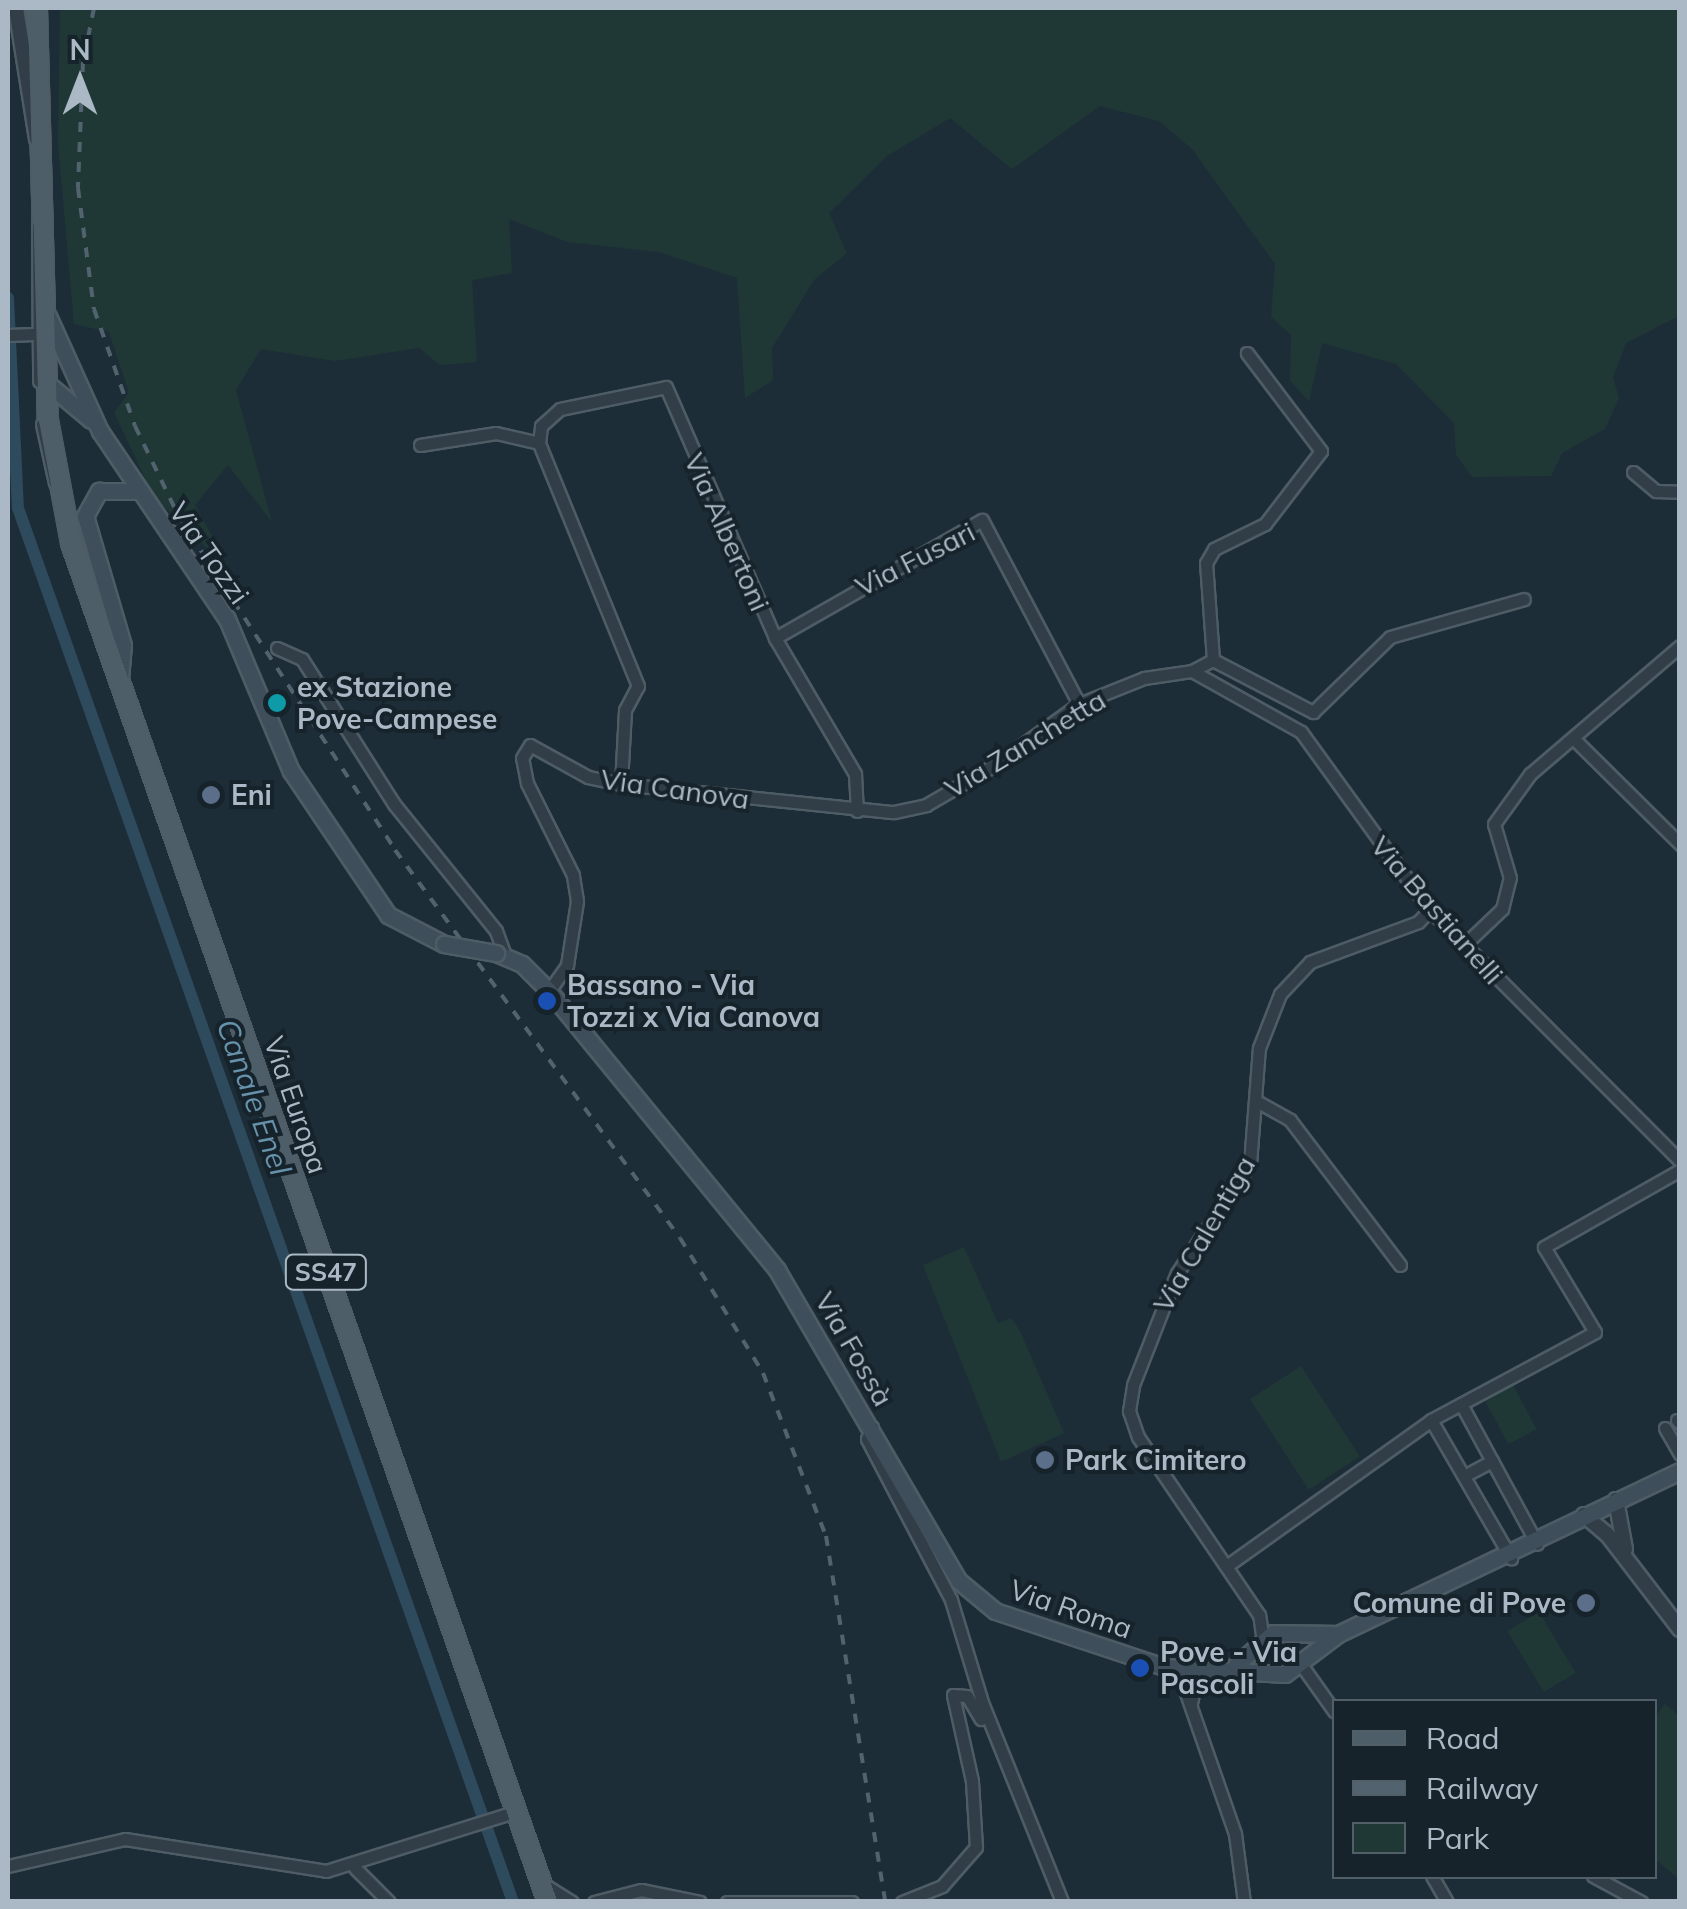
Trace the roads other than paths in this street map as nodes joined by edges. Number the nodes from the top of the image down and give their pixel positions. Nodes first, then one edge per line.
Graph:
1 (16, 8) edge
2 (41, 8) edge
3 (45, 163) junction
4 (46, 197) junction
5 (48, 316) junction
6 (8, 334) edge
7 (32, 334) junction
8 (1248, 353) dead end
9 (48, 384) junction
10 (100, 431) junction
11 (539, 443) junction
12 (420, 445) dead end
13 (1633, 472) dead end
14 (57, 489) junction
15 (135, 491) junction
16 (1680, 492) edge
17 (1524, 598) dead end
18 (775, 638) junction
19 (1680, 646) edge
20 (276, 648) dead end
21 (1213, 660) junction
22 (1192, 671) junction
23 (120, 686) junction
24 (1079, 704) junction
25 (1573, 738) junction
26 (621, 784) junction
27 (856, 811) junction
28 (1680, 844) edge
29 (1430, 910) junction
30 (1462, 946) junction
31 (501, 956) junction
32 (549, 991) junction
33 (1258, 1102) junction
34 (1680, 1160) edge
35 (1680, 1170) edge
36 (1400, 1266) dead end
37 (1460, 1404) junction
38 (1432, 1420) junction
39 (872, 1427) junction
40 (1664, 1428) dead end
41 (1680, 1454) edge
42 (1492, 1460) junction
43 (1680, 1471) edge
44 (1464, 1476) junction
45 (1616, 1500) junction
46 (1584, 1516) junction
47 (1538, 1544) junction
48 (1511, 1558) junction
49 (1628, 1559) junction
50 (1228, 1565) junction
51 (1259, 1615) junction
52 (1680, 1629) edge
53 (1286, 1633) junction
54 (1338, 1634) junction
55 (1262, 1646) junction
56 (1301, 1660) junction
57 (1231, 1666) junction
58 (1178, 1670) junction
59 (1198, 1670) junction
60 (1278, 1672) junction
61 (1309, 1681) junction
62 (1190, 1708) junction
63 (1332, 1709) edge
64 (1014, 1780) junction
65 (511, 1814) junction
66 (8, 1866) edge
67 (355, 1868) junction
68 (1434, 1879) edge
69 (1598, 1879) edge
70 (545, 1893) edge
71 (1638, 1901) edge
72 (389, 1902) edge
73 (572, 1902) edge
74 (594, 1902) edge
75 (700, 1902) edge
76 (728, 1902) edge
77 (852, 1902) edge
78 (902, 1902) edge
79 (1062, 1902) edge
80 (1244, 1902) edge
81 (1447, 1902) edge

1 - 3 street
2 - 3 main road, SS47
3 - 4 main road, SS47
4 - 5 main road, SS47
4 - 7 street
5 - 9 main road, Via Europa / SS47
5 - 10 main road
6 - 7 street
7 - 14 street
8 - 21 street
9 - 10 main road
9 - 14 main road, Via Europa / SS47
10 - 15 main road, Via Tozzi
11 - 12 street
11 - 18 street, Via Albertoni
11 - 26 street
13 - 16 street
14 - 23 main road, Via Europa / SS47
15 - 23 main road
15 - 31 main road, Via Tozzi, bridge
17 - 21 street
18 - 24 street, Via Fusari
18 - 27 street, Via Albertoni
19 - 25 street
20 - 31 street
21 - 22 street, Via Zanchetta
22 - 24 street, Via Zanchetta
22 - 29 street, Via Bastianelli
23 - 65 main road, Via Europa / SS47
24 - 27 street, Via Zanchetta
25 - 28 street
25 - 30 street
26 - 27 street, Via Canova
26 - 32 street, Via Canova
29 - 30 street, Via Bastianelli
29 - 33 street, Via Calentiga
30 - 34 street, Via Bastianelli
31 - 32 main road, Via Fossà
32 - 39 main road, Via Fossà
33 - 36 street
33 - 50 street, Via Calentiga
35 - 37 street
37 - 38 street
37 - 42 street
38 - 44 street
38 - 50 street
39 - 58 main road, Via Roma
39 - 64 street, Via Fossà
40 - 41 street
42 - 44 street
42 - 47 street
43 - 45 main road
44 - 48 street
45 - 46 main road
45 - 49 street
46 - 47 main road
46 - 49 street
47 - 48 main road
48 - 54 main road
49 - 52 street
50 - 51 street
51 - 53 street
51 - 55 street
53 - 54 main road
53 - 55 main road, Via Roma
53 - 56 main road
54 - 56 main road
55 - 57 main road, Via Roma
55 - 60 main road
56 - 60 main road
56 - 61 street
57 - 59 main road, Via Roma
57 - 60 main road, Via Roma
58 - 59 main road, Via Roma
58 - 62 street
59 - 62 street
60 - 61 street
61 - 63 street
62 - 80 street
64 - 78 street
64 - 79 street, Via Fossà
65 - 67 street
65 - 70 main road, Via Europa / SS47
66 - 67 street
67 - 72 street
68 - 81 street
69 - 71 street
70 - 73 street
74 - 75 street
76 - 77 street

